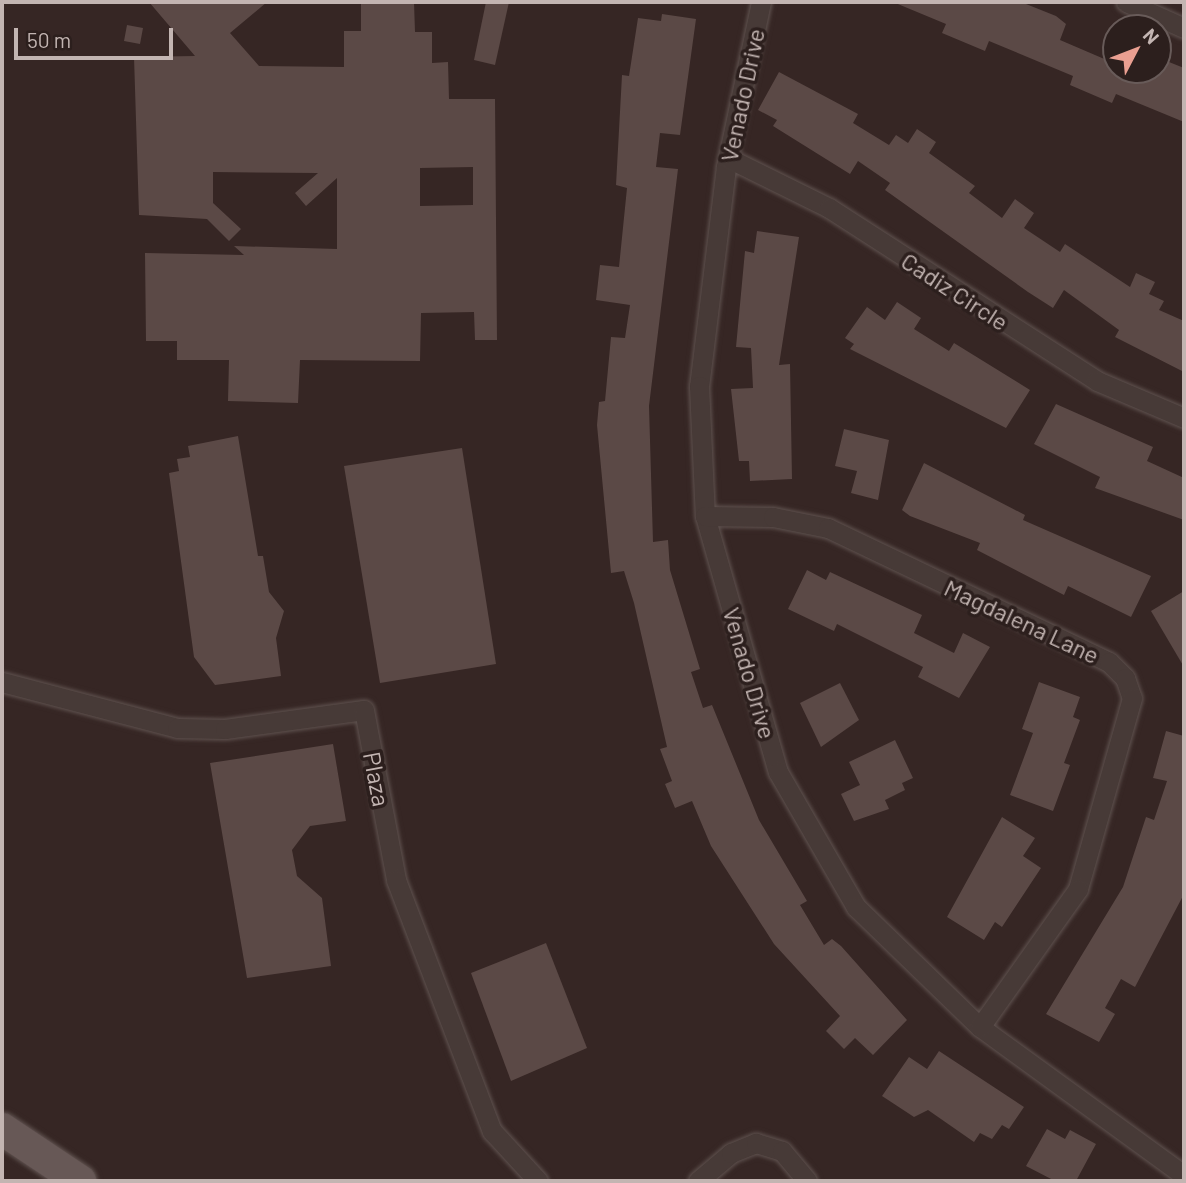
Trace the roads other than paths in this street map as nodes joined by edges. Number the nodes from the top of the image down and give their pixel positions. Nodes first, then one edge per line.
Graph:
1 (761, 2) edge
2 (1126, 2) edge
3 (1184, 28) edge
4 (728, 158) junction
5 (1184, 418) edge
6 (705, 516) junction
7 (2, 682) edge
8 (980, 1027) junction
9 (2, 1129) edge
10 (1184, 1175) edge
11 (80, 1181) edge
12 (538, 1181) edge
13 (698, 1181) edge
14 (807, 1181) edge

1 - 4 street, Venado Drive
2 - 3 street
4 - 5 street, Cadiz Circle
4 - 6 street, Venado Drive
6 - 8 street, Venado Drive
6 - 8 street, Magdalena Lane
7 - 12 street, Plaza
8 - 10 street, Venado Drive
9 - 11 main road
13 - 14 street

